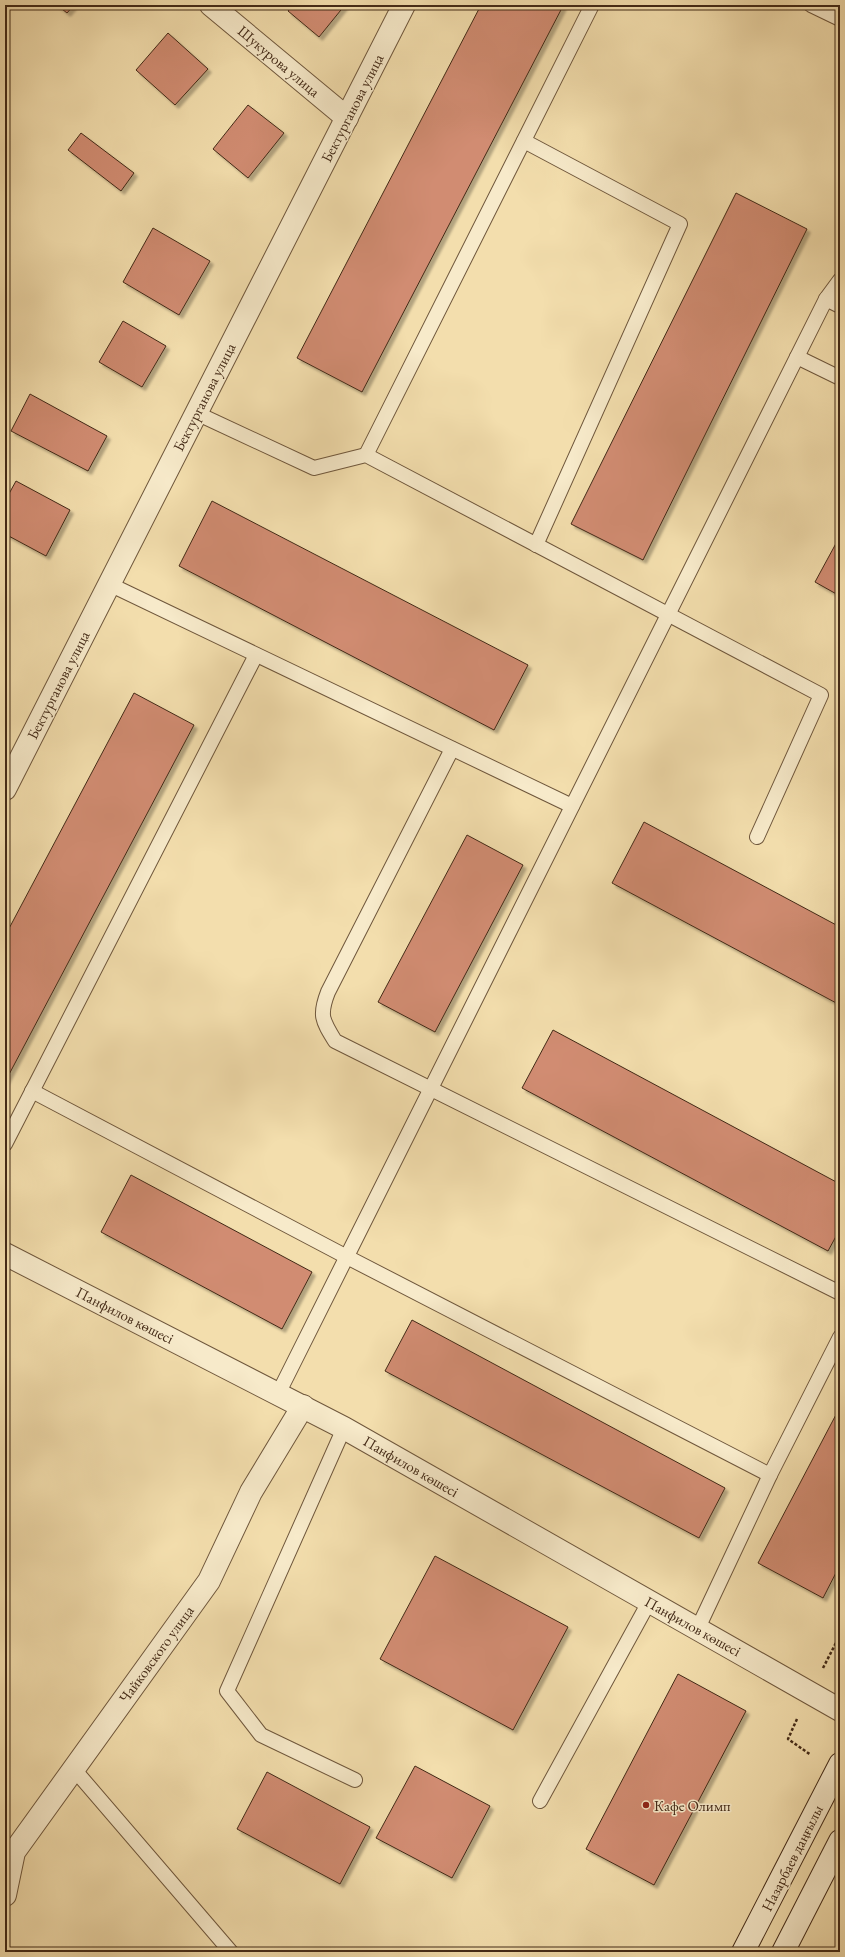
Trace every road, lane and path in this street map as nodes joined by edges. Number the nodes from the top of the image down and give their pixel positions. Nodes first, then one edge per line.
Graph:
1 (211, 5) edge
2 (404, 5) edge
3 (592, 5) edge
4 (811, 5) edge
5 (840, 19) edge
6 (347, 118) junction
7 (524, 140) junction
8 (840, 280) edge
9 (826, 299) junction
10 (840, 306) edge
11 (797, 357) junction
12 (840, 378) edge
13 (196, 413) junction
14 (366, 455) junction
15 (536, 545) junction
16 (109, 584) junction
17 (668, 615) junction
18 (256, 655) junction
19 (452, 749) junction
20 (5, 788) edge
21 (572, 806) junction
22 (757, 838) dead end
23 (430, 1090) junction
24 (32, 1091) junction
25 (5, 1144) edge
26 (5, 1254) edge
27 (346, 1257) junction
28 (840, 1293) edge
29 (840, 1337) edge
30 (278, 1394) junction
31 (303, 1406) junction
32 (344, 1428) junction
33 (770, 1475) junction
34 (649, 1602) junction
35 (698, 1628) junction
36 (840, 1710) edge
37 (840, 1764) edge
38 (73, 1768) junction
39 (355, 1780) dead end
40 (540, 1801) dead end
41 (840, 1841) edge
42 (5, 1895) edge
43 (231, 1952) edge
44 (743, 1952) edge
45 (783, 1952) edge

1 - 6 street, Шукурова улица
2 - 6 street, Бектурганова улица
3 - 7 lane
4 - 5 lane
6 - 13 street, Бектурганова улица
7 - 14 lane
7 - 15 lane
8 - 9 lane
9 - 10 lane
9 - 11 lane
11 - 12 lane
11 - 17 lane
13 - 14 lane
13 - 16 street, Бектурганова улица
14 - 15 lane
15 - 17 lane
16 - 18 lane
16 - 20 street, Бектурганова улица
17 - 21 lane
17 - 22 lane
18 - 19 lane
18 - 24 lane
19 - 21 lane
19 - 23 lane
21 - 23 lane
23 - 27 lane
23 - 28 lane
24 - 25 lane
24 - 27 lane
26 - 30 street, Панфилов көшесі
27 - 30 lane
27 - 33 lane
29 - 33 lane
30 - 31 street, Панфилов көшесі
31 - 32 street, Панфилов көшесі
31 - 38 street, Чайковского улица
32 - 34 street, Панфилов көшесі
32 - 39 lane
33 - 35 lane
34 - 35 street, Панфилов көшесі
34 - 40 lane
35 - 36 street, Панфилов көшесі
37 - 44 street, Назарбаев даңғылы
38 - 42 street, Чайковского улица
38 - 43 lane
41 - 45 street

